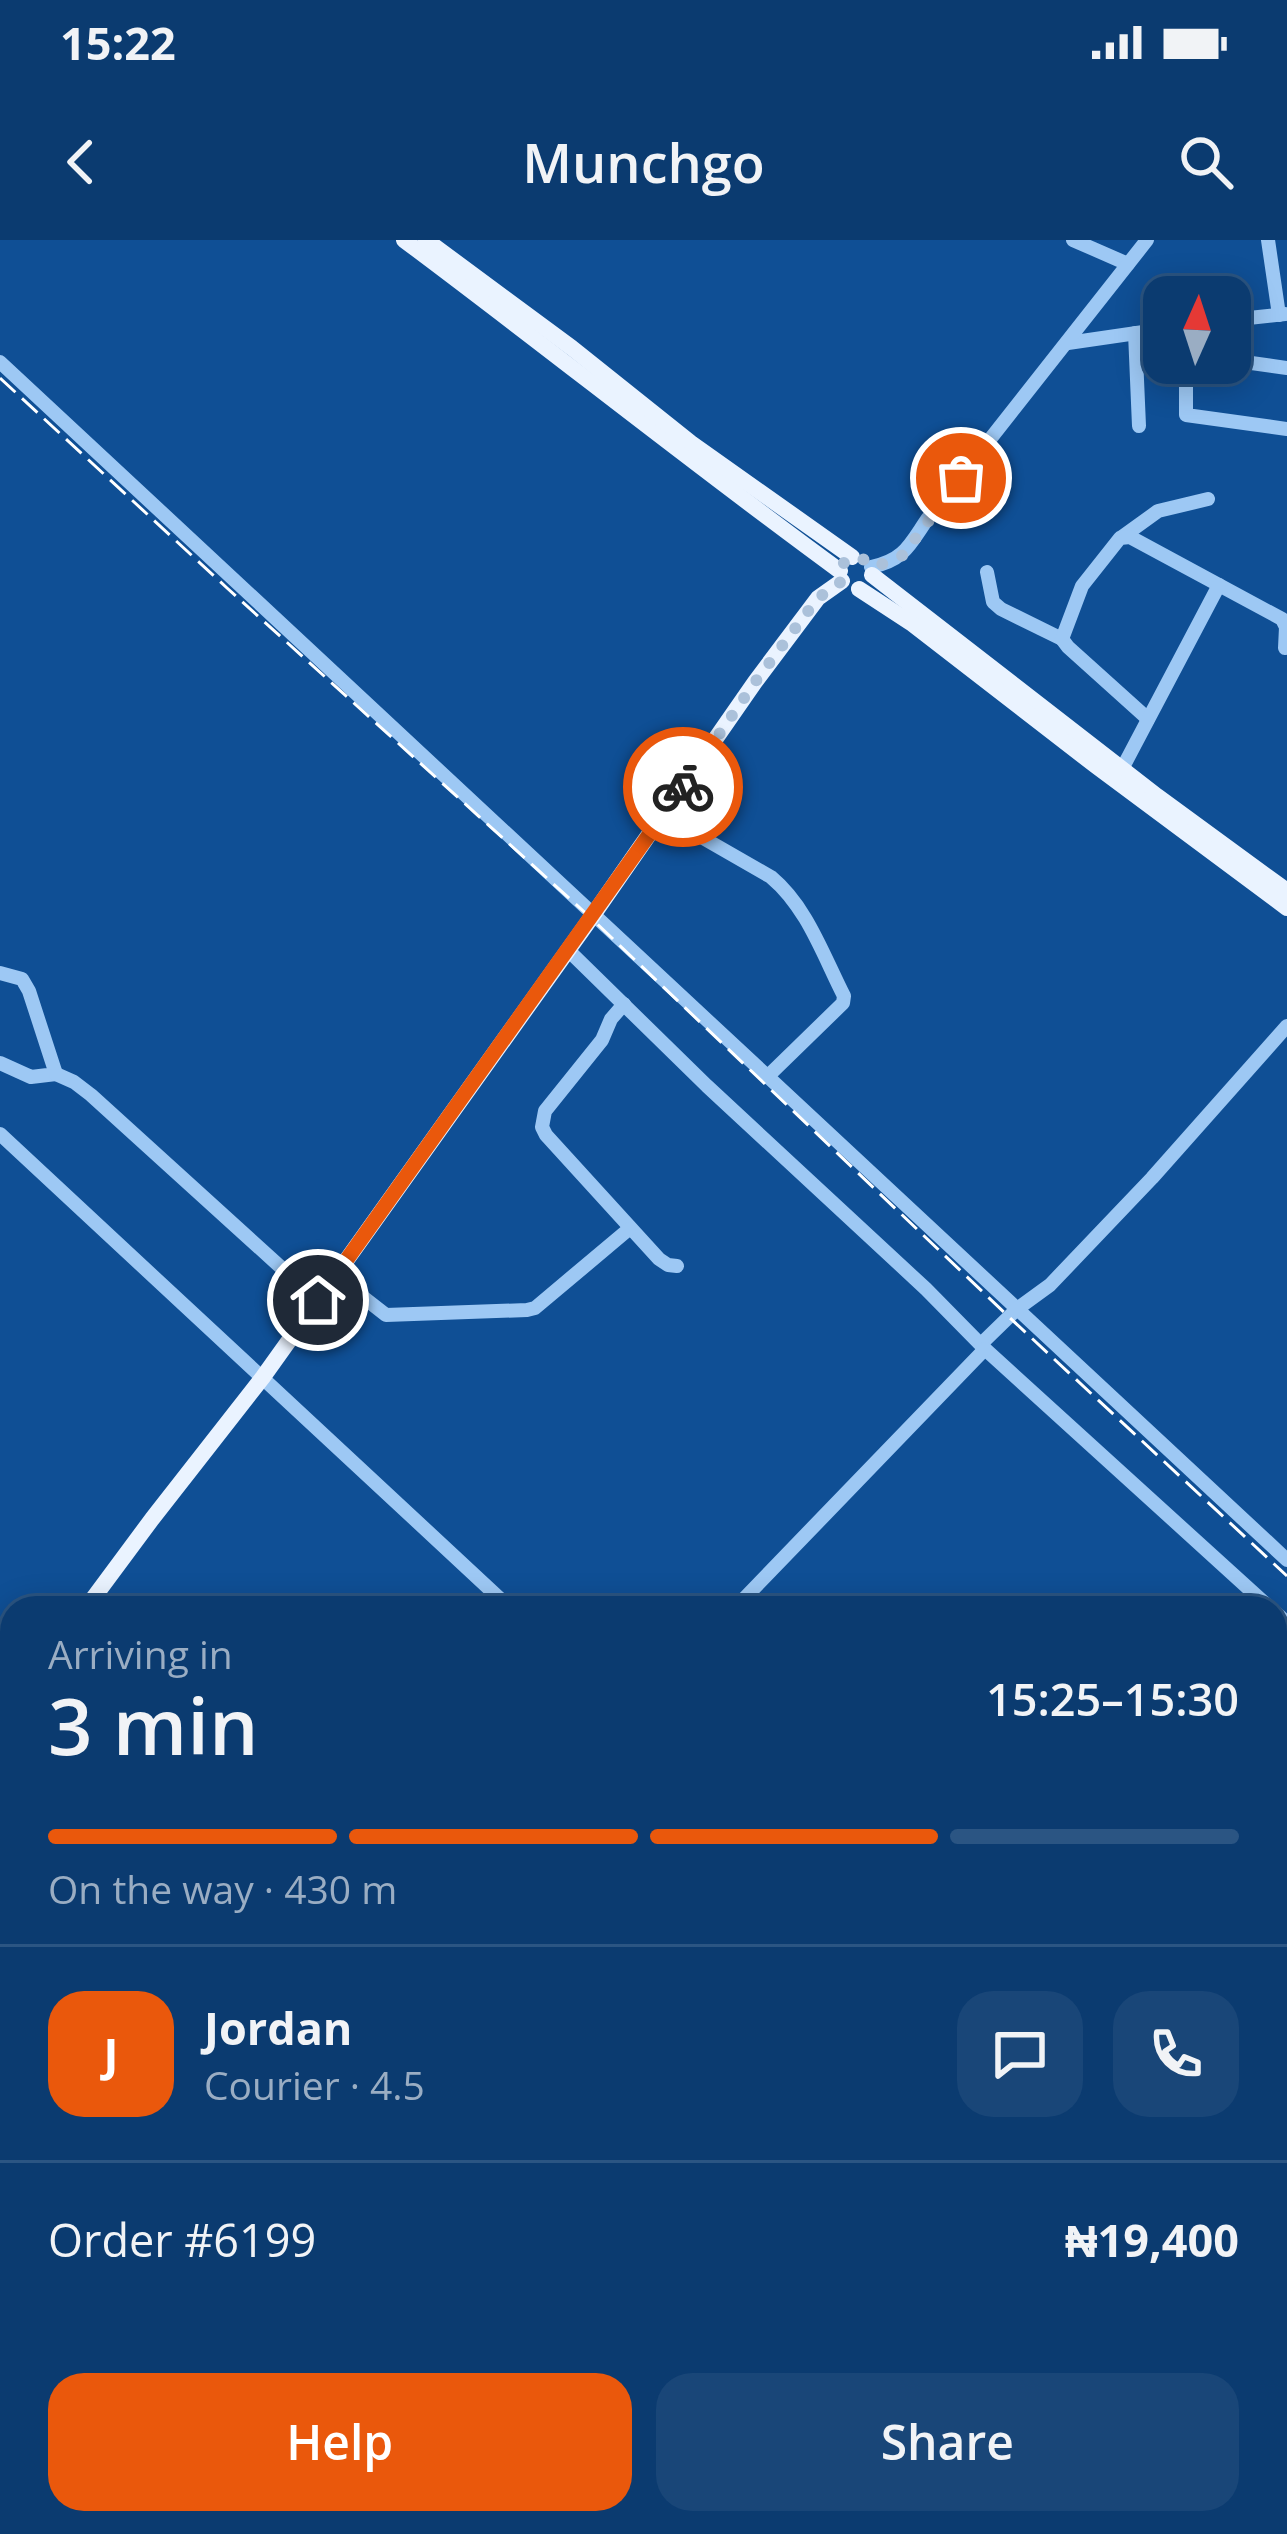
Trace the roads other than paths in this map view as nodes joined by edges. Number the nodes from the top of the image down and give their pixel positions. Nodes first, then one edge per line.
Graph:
1 (404, 240) edge
2 (426, 240) edge
3 (1073, 240) edge
4 (1147, 240) edge
5 (1268, 240) edge
6 (1128, 264) junction
7 (500, 303) junction
8 (1283, 314) edge
9 (1251, 318) edge
10 (1143, 331) edge
11 (1135, 332) junction
12 (1068, 343) junction
13 (0, 362) edge
14 (1251, 363) edge
15 (1287, 368) edge
16 (1186, 384) edge
17 (1139, 426) dead end
18 (1287, 429) edge
19 (1208, 499) dead end
20 (1122, 537) junction
21 (872, 571) junction
22 (987, 572) dead end
23 (848, 575) junction
24 (1219, 585) junction
25 (1062, 639) junction
26 (1286, 648) edge
27 (1148, 719) junction
28 (1122, 769) junction
29 (663, 815) junction
30 (1287, 891) edge
31 (1287, 908) edge
32 (594, 913) junction
33 (568, 950) junction
34 (0, 973) edge
35 (624, 1004) junction
36 (1287, 1026) edge
37 (0, 1063) edge
38 (56, 1074) junction
39 (767, 1077) junction
40 (0, 1134) edge
41 (629, 1229) junction
42 (677, 1266) dead end
43 (336, 1276) junction
44 (318, 1300) junction
45 (1017, 1309) junction
46 (983, 1347) junction
47 (263, 1377) junction
48 (1287, 1560) edge
49 (95, 1596) edge
50 (498, 1596) edge
51 (746, 1596) edge
52 (1258, 1596) edge

1 - 7 main road
2 - 7 main road
3 - 6 street
4 - 6 street
5 - 8 street
6 - 12 street
7 - 23 main road
8 - 9 street
10 - 11 street
11 - 12 street
11 - 17 street
12 - 21 street
13 - 32 street
14 - 15 street
16 - 18 street
19 - 20 street
20 - 24 street
20 - 25 street
21 - 23 main road
21 - 23 main road
21 - 28 main road
22 - 25 street
23 - 29 main road
23 - 31 main road
24 - 26 street
24 - 27 street
25 - 27 street
27 - 28 street
28 - 30 main road
29 - 32 main road
29 - 39 street
32 - 33 main road
32 - 39 street
33 - 35 street
33 - 43 main road
34 - 38 street
35 - 41 street
35 - 46 street
36 - 45 street
37 - 38 street
38 - 44 street
39 - 45 street
40 - 47 street
41 - 42 street
41 - 43 street
43 - 44 main road
44 - 47 main road
45 - 46 street
45 - 48 street
46 - 51 street
46 - 52 street
47 - 49 main road
47 - 50 street

